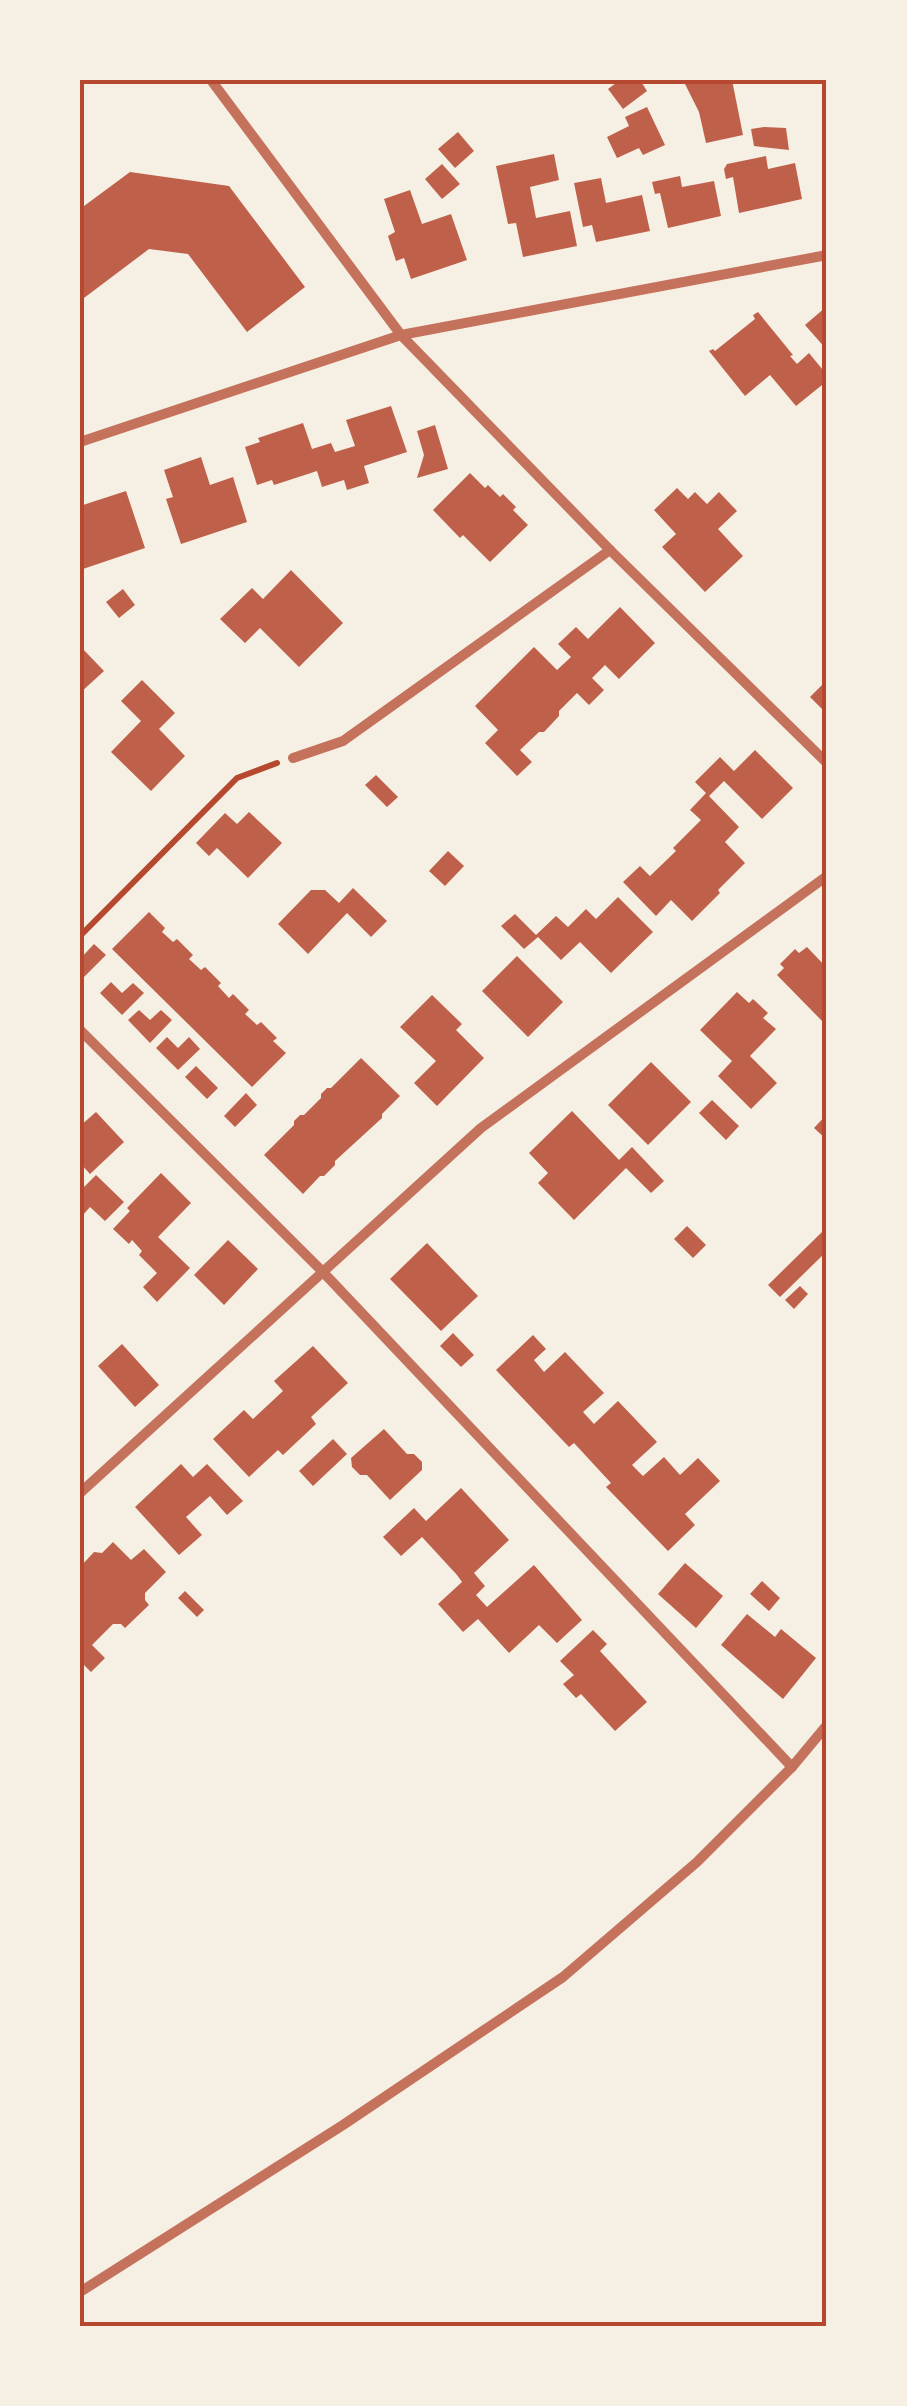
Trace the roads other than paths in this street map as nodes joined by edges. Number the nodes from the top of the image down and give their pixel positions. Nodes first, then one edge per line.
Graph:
1 (211, 80) edge
2 (827, 255) edge
3 (401, 335) junction
4 (80, 442) edge
5 (610, 550) junction
6 (292, 758) road end
7 (827, 763) edge
8 (827, 876) edge
9 (80, 1030) edge
10 (322, 1271) junction
11 (80, 1493) edge
12 (827, 1724) edge
13 (792, 1767) junction
14 (80, 2292) edge

1 - 3 street
2 - 3 street
3 - 4 street
3 - 5 street
5 - 6 street
5 - 7 street
8 - 10 street
9 - 10 street
10 - 11 street
10 - 13 street
12 - 13 street
13 - 14 street

